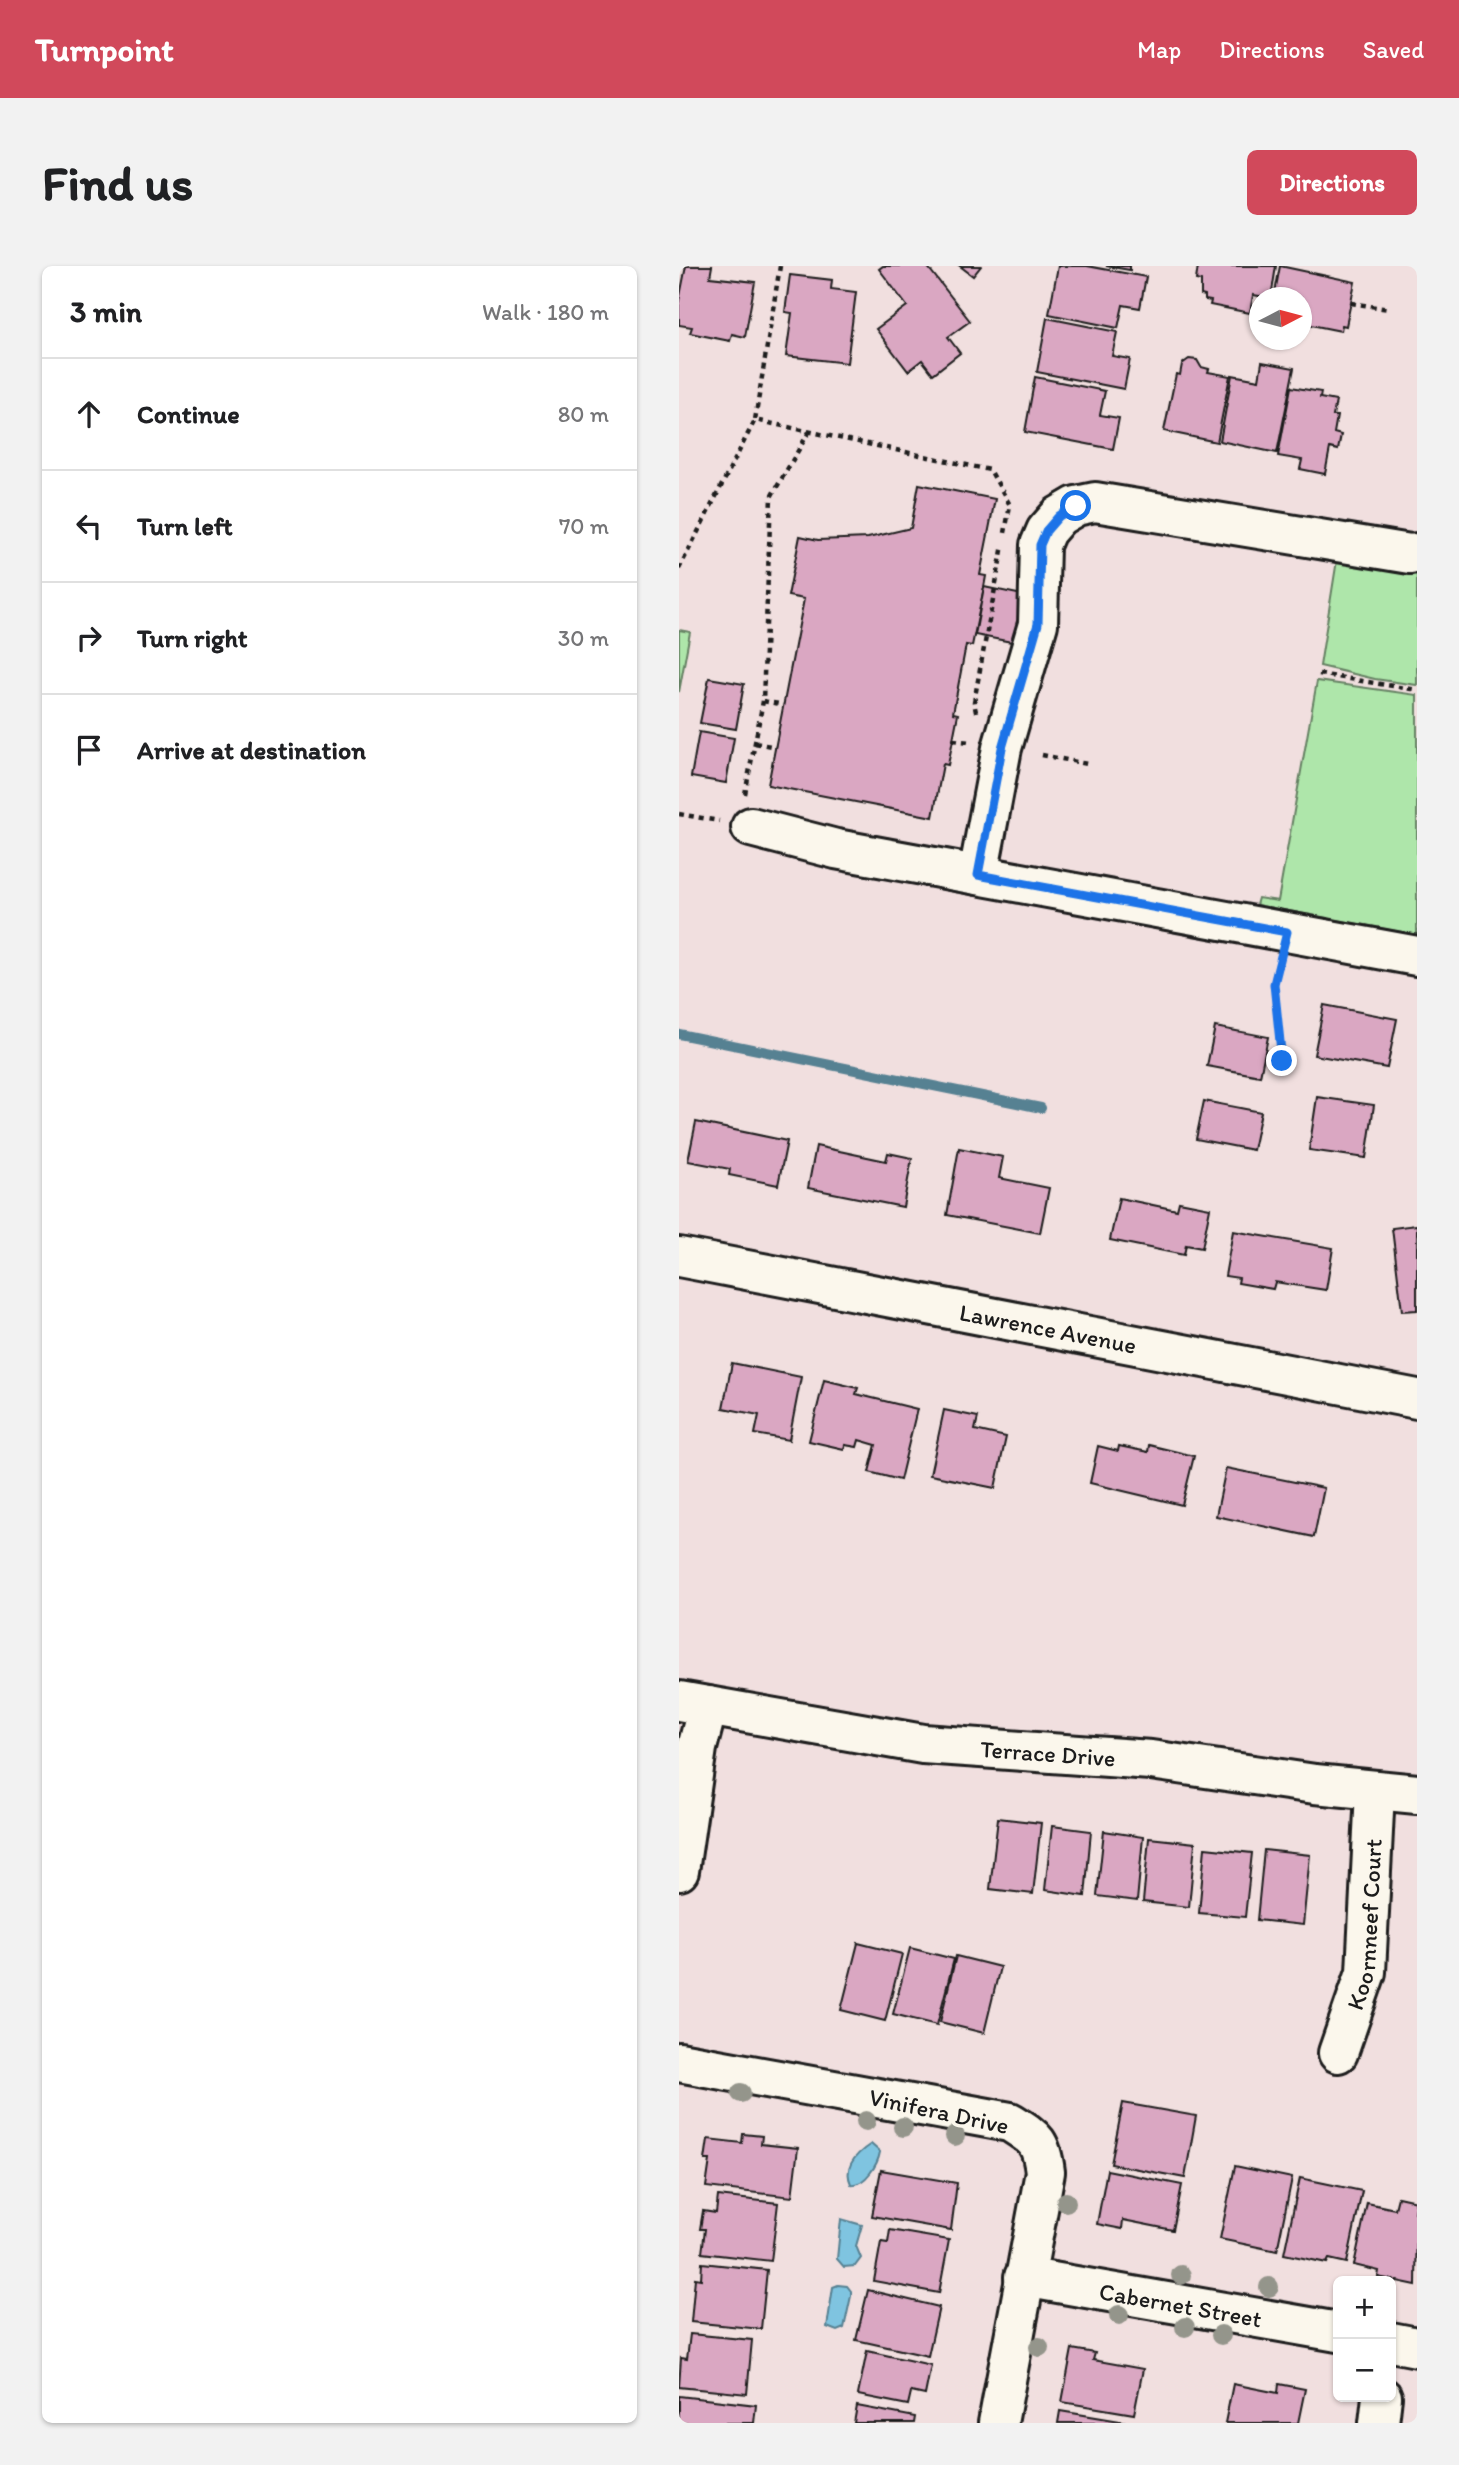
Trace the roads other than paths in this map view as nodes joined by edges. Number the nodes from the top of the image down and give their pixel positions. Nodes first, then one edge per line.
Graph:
1 (1417, 553) edge
2 (747, 815) road end
3 (978, 875) junction
4 (1417, 956) edge
5 (679, 1257) edge
6 (1417, 1399) edge
7 (693, 1703) edge
8 (1375, 1791) junction
9 (1417, 1794) edge
10 (679, 1871) edge
11 (1338, 2053) dead end
12 (679, 2062) edge
13 (1024, 2277) junction
14 (1333, 2331) edge
15 (1396, 2343) edge
16 (1417, 2347) edge
17 (1381, 2402) edge
18 (998, 2423) edge
19 (1379, 2423) edge

1 - 3 street
2 - 3 street
3 - 4 street
5 - 6 street, Lawrence Avenue
7 - 8 street, Terrace Drive
7 - 10 street
8 - 9 street, Terrace Drive
8 - 11 street, Koornneef Court
12 - 13 street, Vinifera Drive
13 - 14 street, Cabernet Street
13 - 18 street, Vinifera Drive
15 - 16 street
17 - 19 street

